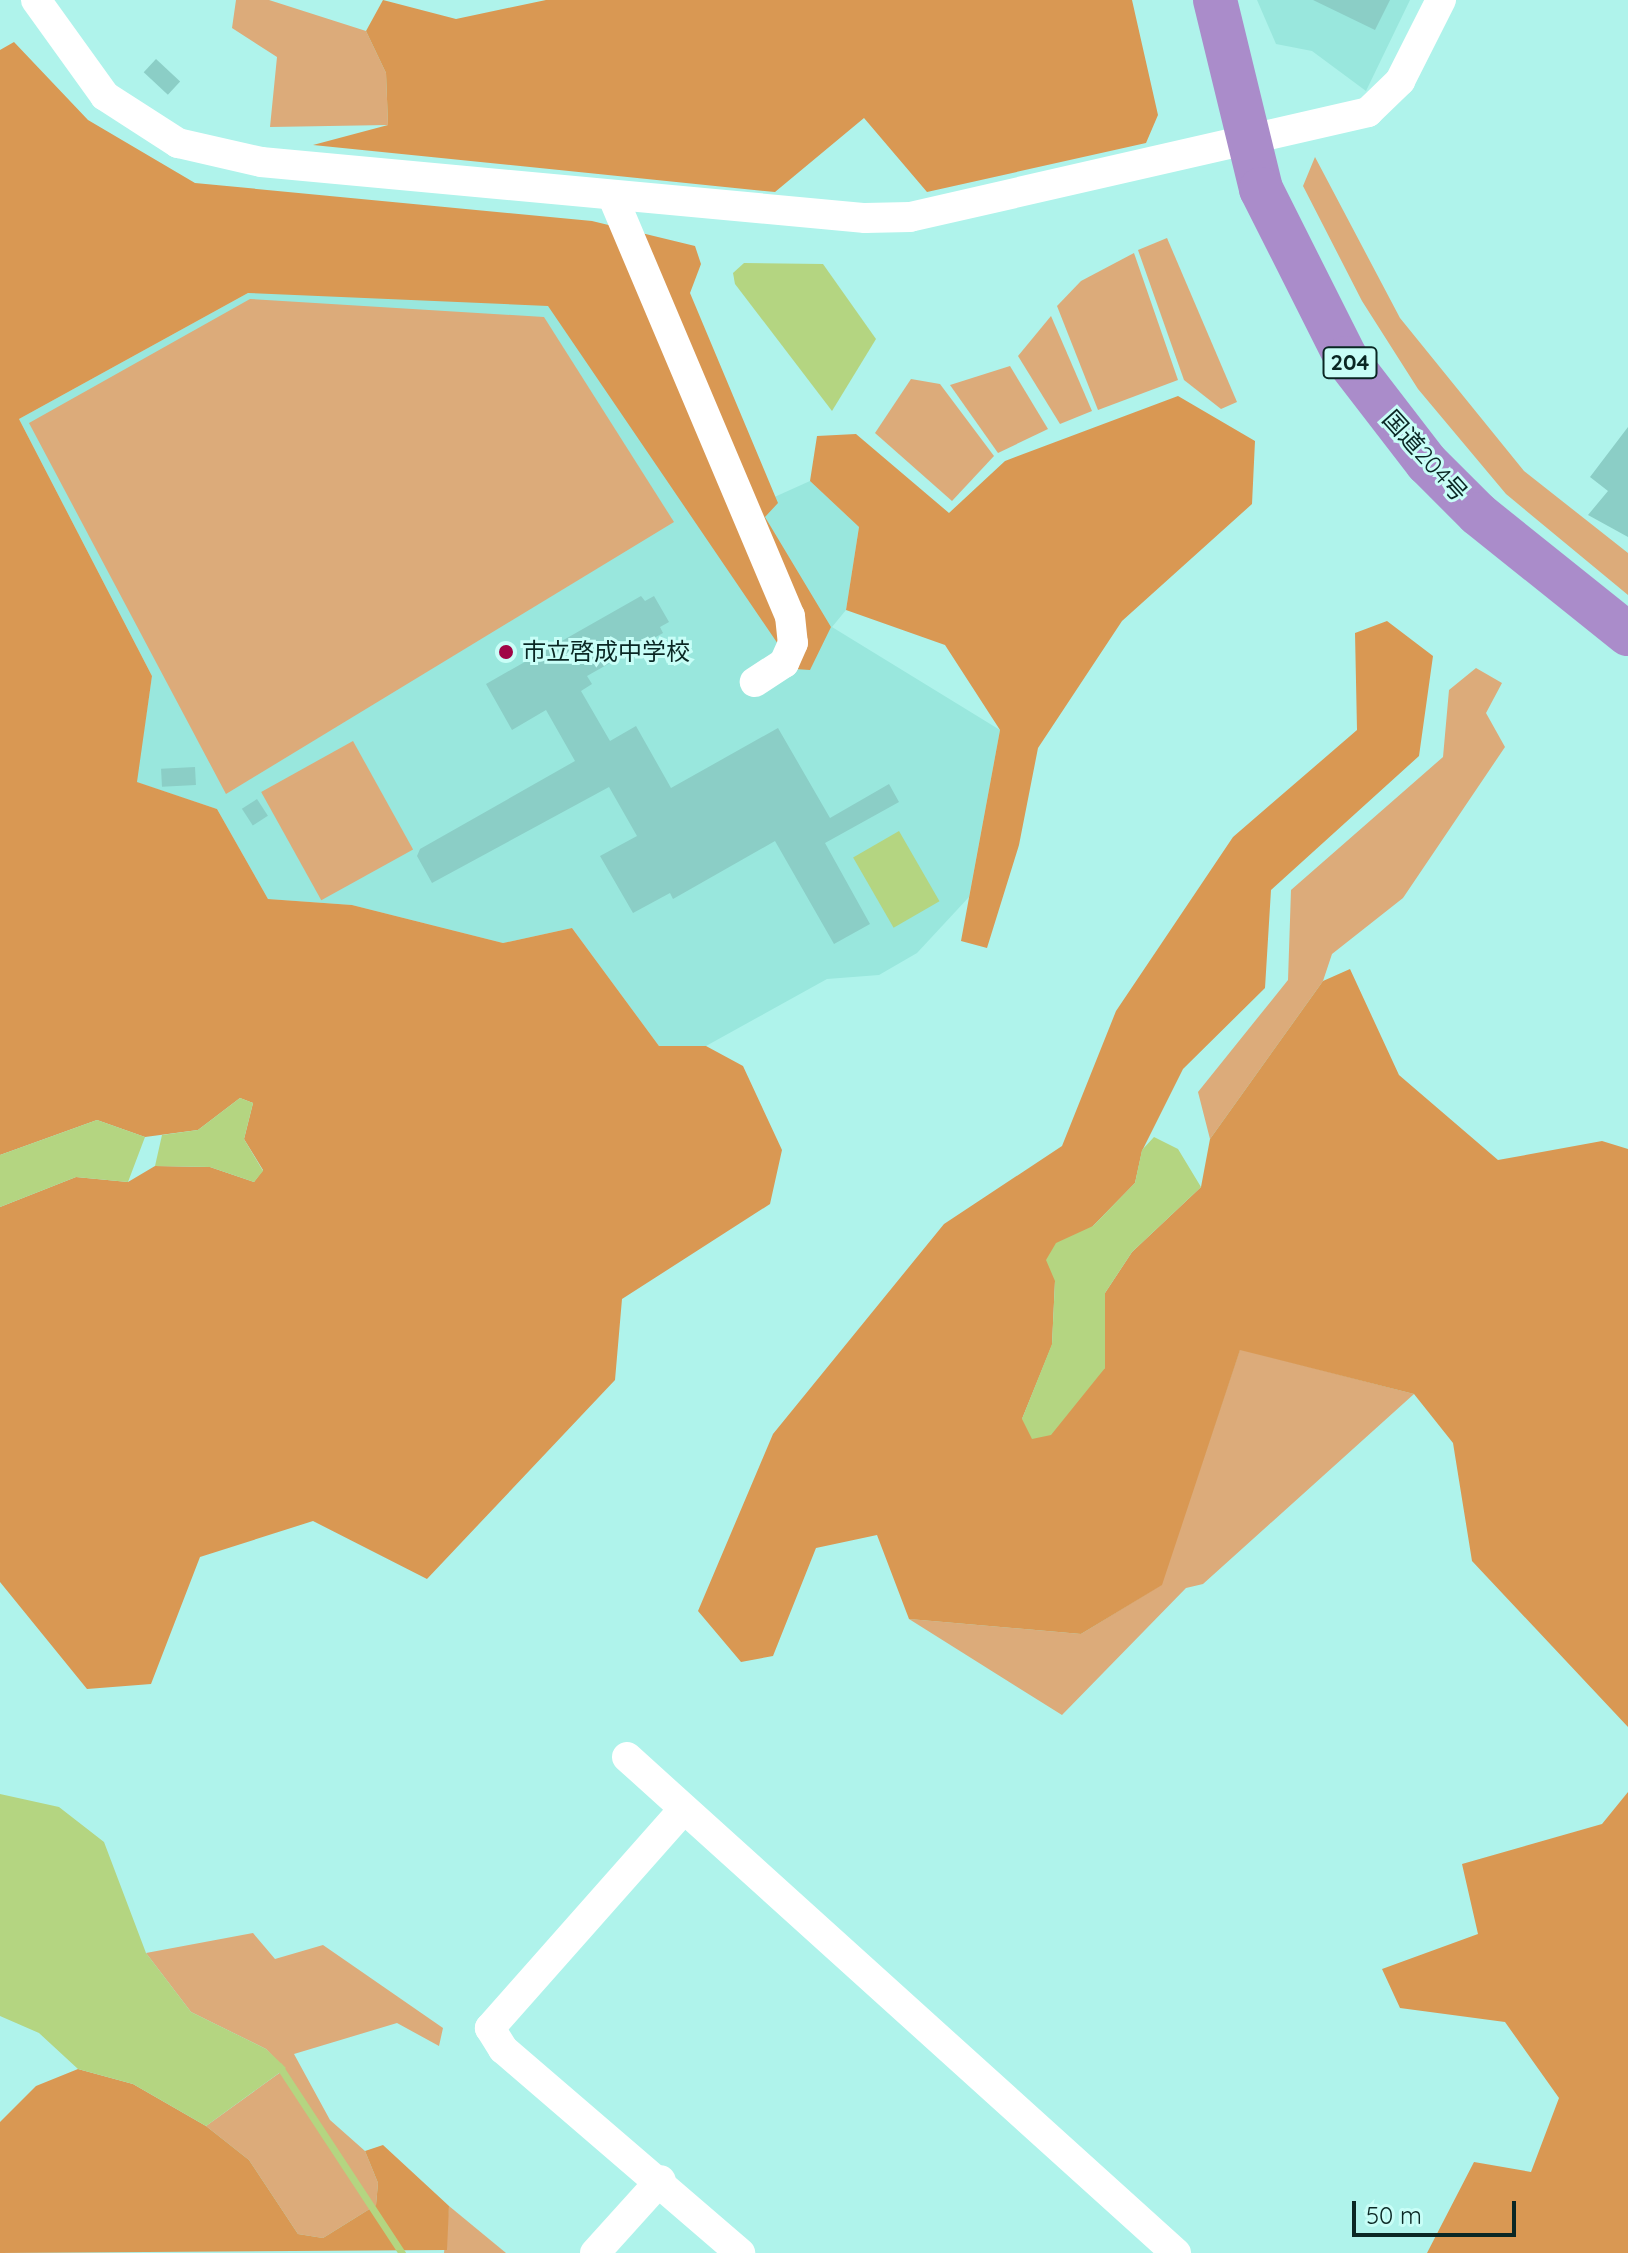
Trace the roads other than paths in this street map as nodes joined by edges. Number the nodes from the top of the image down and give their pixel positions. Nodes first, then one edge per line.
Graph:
1 (36, 0) edge
2 (1215, 0) edge
3 (1441, 0) edge
4 (1245, 140) junction
5 (612, 195) junction
6 (1628, 634) edge
7 (755, 682) dead end
8 (627, 1757) dead end
9 (682, 1811) junction
10 (661, 2180) junction
11 (1168, 2250) edge
12 (595, 2253) edge
13 (740, 2253) edge

1 - 5 street
2 - 4 highway, 国道204号 / 204
3 - 4 street
4 - 5 street
4 - 6 highway, 国道204号 / 204
5 - 7 street
8 - 9 street
9 - 10 street
9 - 11 street
10 - 12 street
10 - 13 street

